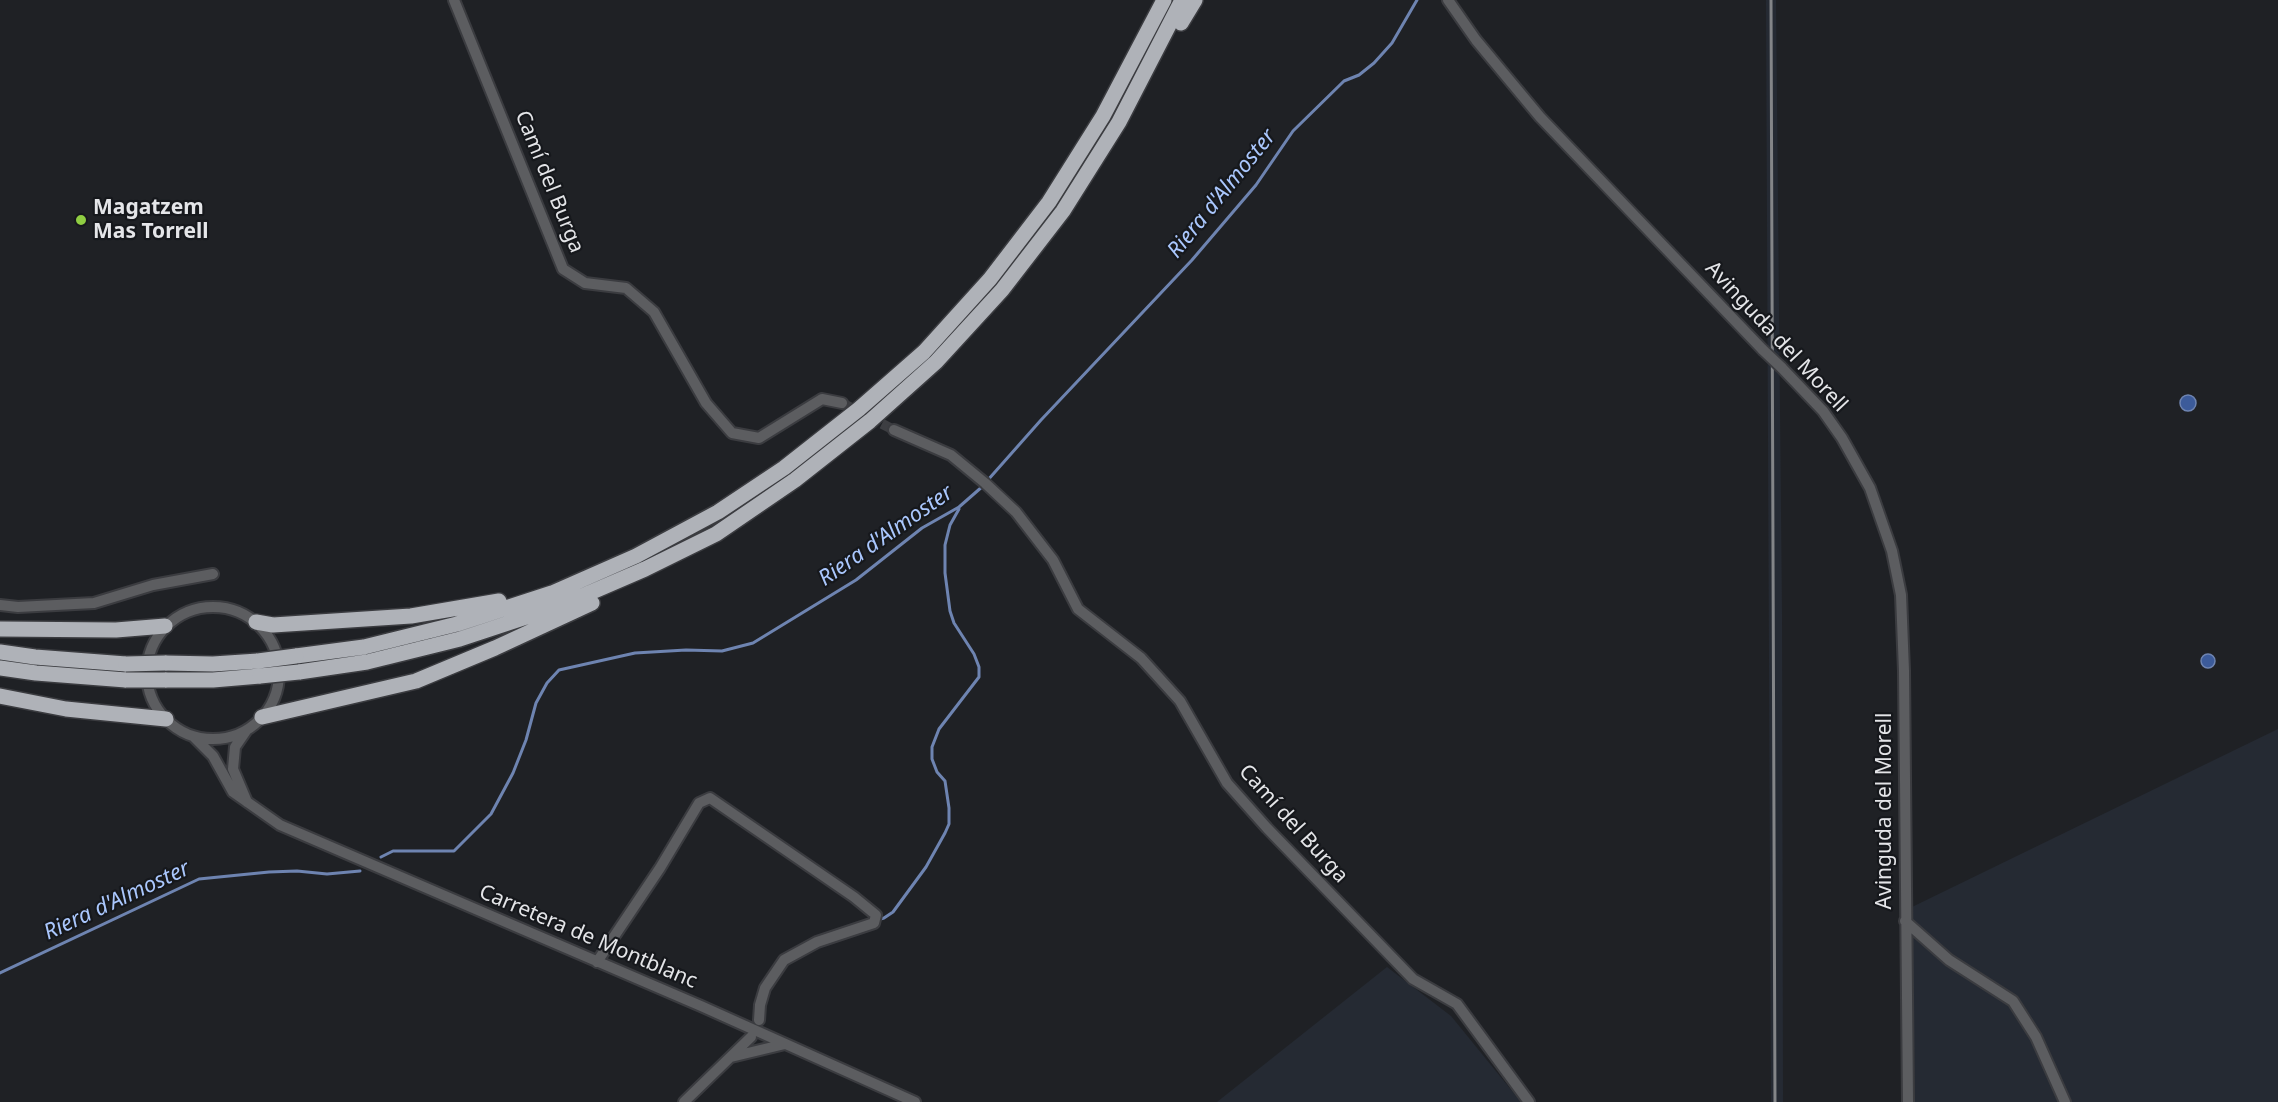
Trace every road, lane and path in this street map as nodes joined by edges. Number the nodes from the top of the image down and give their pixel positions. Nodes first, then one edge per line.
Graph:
1 (453, 0) edge
2 (1154, 0) edge
3 (1164, 0) edge
4 (1182, 0) edge
5 (1195, 0) edge
6 (1448, 0) edge
7 (1049, 202) junction
8 (1063, 211) junction
9 (842, 403) tunnel mouth
10 (894, 430) tunnel mouth
11 (718, 512) junction
12 (716, 534) junction
13 (213, 574) dead end
14 (0, 605) edge
15 (256, 622) junction
16 (165, 626) junction
17 (0, 628) edge
18 (0, 652) edge
19 (0, 668) edge
20 (260, 668) junction
21 (0, 696) edge
22 (262, 717) junction
23 (166, 719) junction
24 (248, 729) junction
25 (194, 736) junction
26 (248, 805) junction
27 (1905, 921) junction
28 (597, 962) junction
29 (759, 1020) dead end
30 (752, 1037) dead end
31 (786, 1044) junction
32 (730, 1057) junction
33 (684, 1102) edge
34 (915, 1102) edge
35 (1529, 1102) edge
36 (1908, 1102) edge
37 (2065, 1102) edge

1 - 9 street, Camí del Burga
2 - 7 highway
3 - 7 highway
4 - 8 highway
5 - 8 highway
6 - 27 street, Avinguda del Morell, bridge
7 - 11 highway
8 - 12 highway
10 - 35 street, Camí del Burga
11 - 15 highway
11 - 20 highway, bridge
12 - 20 highway, bridge
12 - 22 highway
13 - 14 street
15 - 16 street
15 - 22 street
16 - 17 highway
16 - 23 street
18 - 20 highway, bridge
19 - 20 highway, bridge
21 - 23 highway
22 - 24 street
23 - 25 street
24 - 25 street
24 - 26 street
25 - 26 street, Carretera de Montblanc
26 - 28 street, Carretera de Montblanc
27 - 36 street, Avinguda del Morell
27 - 37 street
28 - 29 street
28 - 31 street, Carretera de Montblanc
30 - 32 street
31 - 32 street
31 - 34 street, Carretera de Montblanc
32 - 33 street

